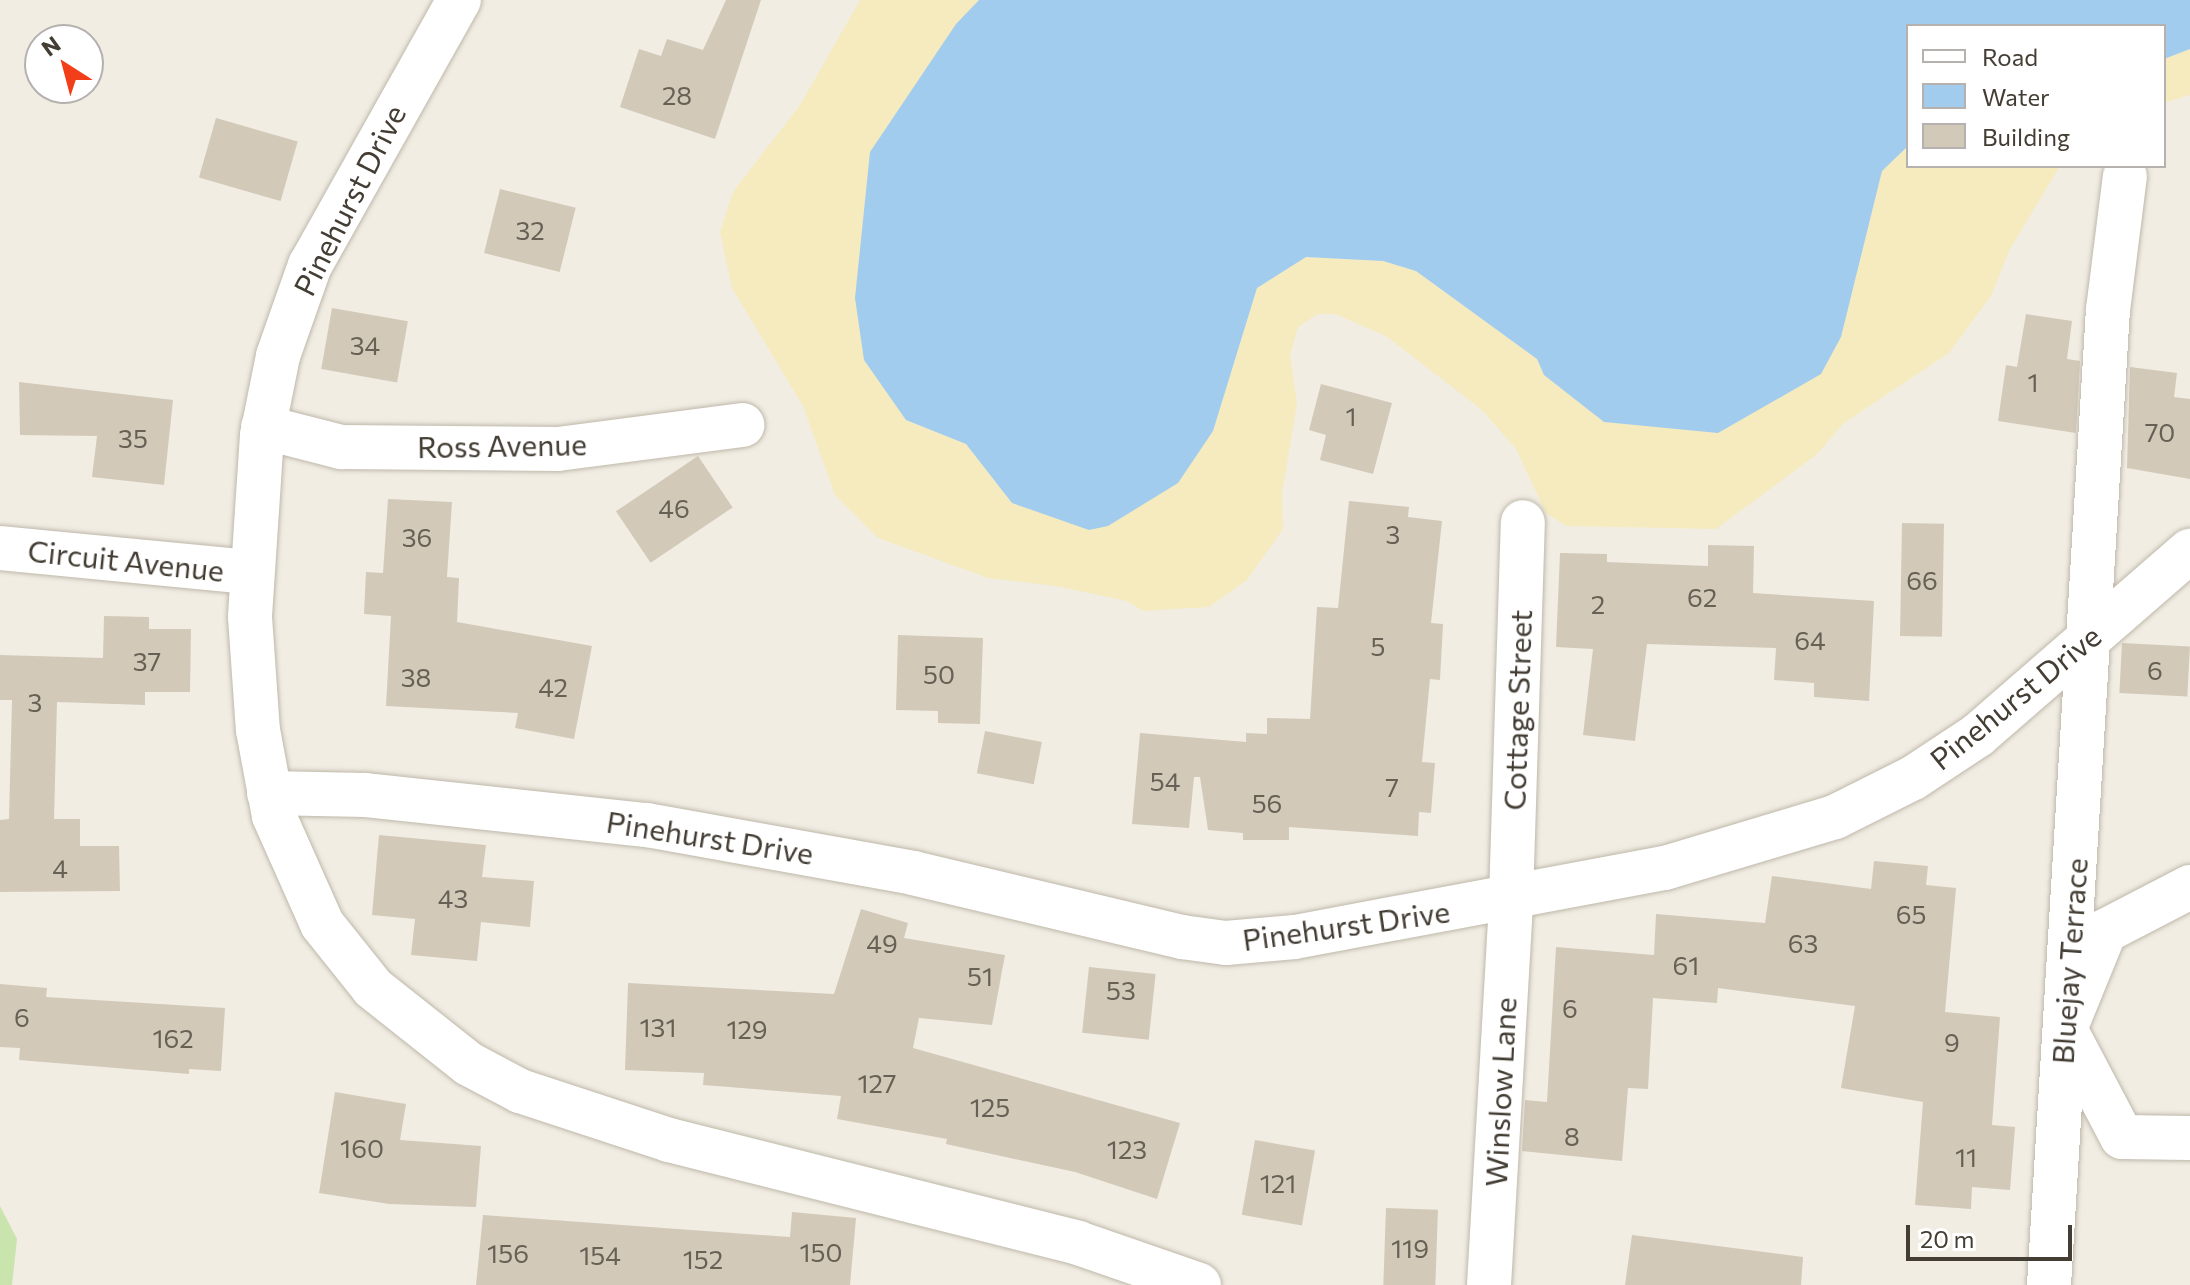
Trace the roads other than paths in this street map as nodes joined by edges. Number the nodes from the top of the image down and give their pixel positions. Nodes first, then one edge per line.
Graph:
1 (459, 0) edge
2 (2125, 176) dead end
3 (742, 425) dead end
4 (263, 427) junction
5 (1523, 522) dead end
6 (0, 548) edge
7 (2190, 551) edge
8 (251, 572) junction
9 (2090, 637) junction
10 (269, 793) junction
11 (2190, 887) edge
12 (1511, 899) junction
13 (2065, 1029) junction
14 (2190, 1138) edge
15 (1199, 1285) edge
16 (1489, 1285) edge
17 (2049, 1285) edge

1 - 4 street, Pinehurst Drive
2 - 9 street, Bluejay Terrace
3 - 4 street, Ross Avenue
4 - 8 street, Pinehurst Drive
5 - 12 street, Cottage Street
6 - 8 street, Circuit Avenue
7 - 9 street, Pinehurst Drive
8 - 10 street, Pinehurst Drive
9 - 12 street, Pinehurst Drive
9 - 13 street, Bluejay Terrace
10 - 12 street, Pinehurst Drive
10 - 15 street, Pinehurst Drive
11 - 13 street
12 - 16 street, Winslow Lane
13 - 14 street
13 - 17 street, Bluejay Terrace

